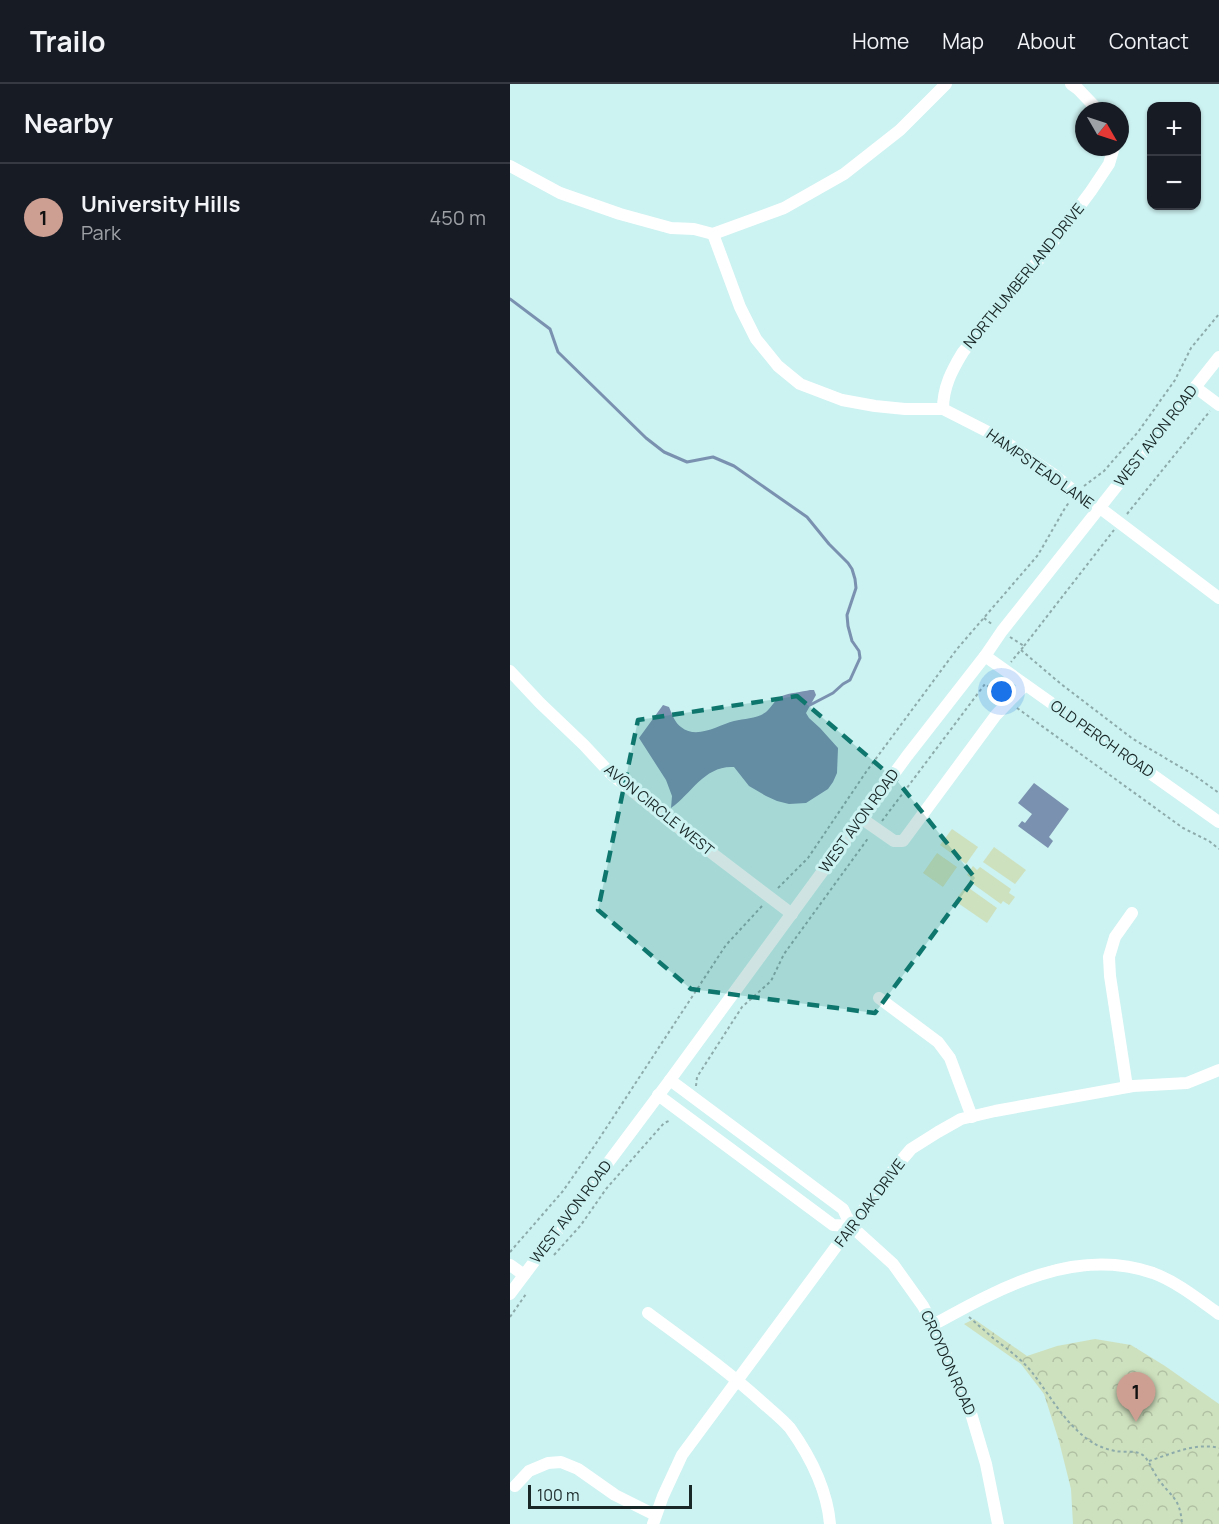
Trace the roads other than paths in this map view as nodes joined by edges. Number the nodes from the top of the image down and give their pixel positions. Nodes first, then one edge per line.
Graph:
1 (946, 84) edge
2 (1071, 84) edge
3 (1090, 102) edge
4 (1111, 156) edge
5 (510, 166) edge
6 (713, 234) junction
7 (1219, 357) edge
8 (1195, 387) junction
9 (1215, 407) edge
10 (943, 409) junction
11 (1098, 509) junction
12 (1219, 598) edge
13 (985, 656) junction
14 (510, 670) edge
15 (1025, 685) junction
16 (861, 818) junction
17 (1219, 822) edge
18 (1132, 913) dead end
19 (792, 914) junction
20 (879, 998) dead end
21 (1219, 1070) edge
22 (670, 1080) junction
23 (1127, 1087) junction
24 (658, 1095) junction
25 (972, 1117) junction
26 (851, 1226) junction
27 (510, 1265) edge
28 (524, 1275) junction
29 (510, 1294) edge
30 (648, 1313) dead end
31 (1219, 1314) edge
32 (933, 1325) junction
33 (738, 1380) junction
34 (515, 1486) dead end
35 (654, 1520) edge
36 (830, 1524) edge
37 (998, 1524) edge

1 - 6 street
2 - 3 street
4 - 10 street, NORTHUMBERLAND DRIVE
5 - 6 street
6 - 10 street, HAMPSTEAD LANE
7 - 8 street, WEST AVON ROAD
8 - 9 street
8 - 11 street, WEST AVON ROAD
10 - 11 street, HAMPSTEAD LANE
11 - 12 street, HAMPSTEAD LANE
11 - 13 street, WEST AVON ROAD
13 - 15 street, OLD PERCH ROAD
13 - 16 street, WEST AVON ROAD
14 - 19 street, AVON CIRCLE WEST
15 - 16 street
15 - 17 street, OLD PERCH ROAD
16 - 19 street, WEST AVON ROAD
18 - 23 street
19 - 22 street, WEST AVON ROAD
20 - 25 street
21 - 23 street, FAIR OAK DRIVE
22 - 24 street, WEST AVON ROAD
22 - 26 street, CROYDON ROAD
23 - 25 street, FAIR OAK DRIVE
24 - 26 street, CROYDON ROAD
24 - 28 street, WEST AVON ROAD
25 - 26 street, FAIR OAK DRIVE
26 - 32 street, CROYDON ROAD
26 - 33 street, FAIR OAK DRIVE
27 - 28 street
28 - 29 street, WEST AVON ROAD
30 - 33 street
31 - 32 street
32 - 37 street, CROYDON ROAD
33 - 35 street, FAIR OAK DRIVE
33 - 36 street
34 - 35 street

